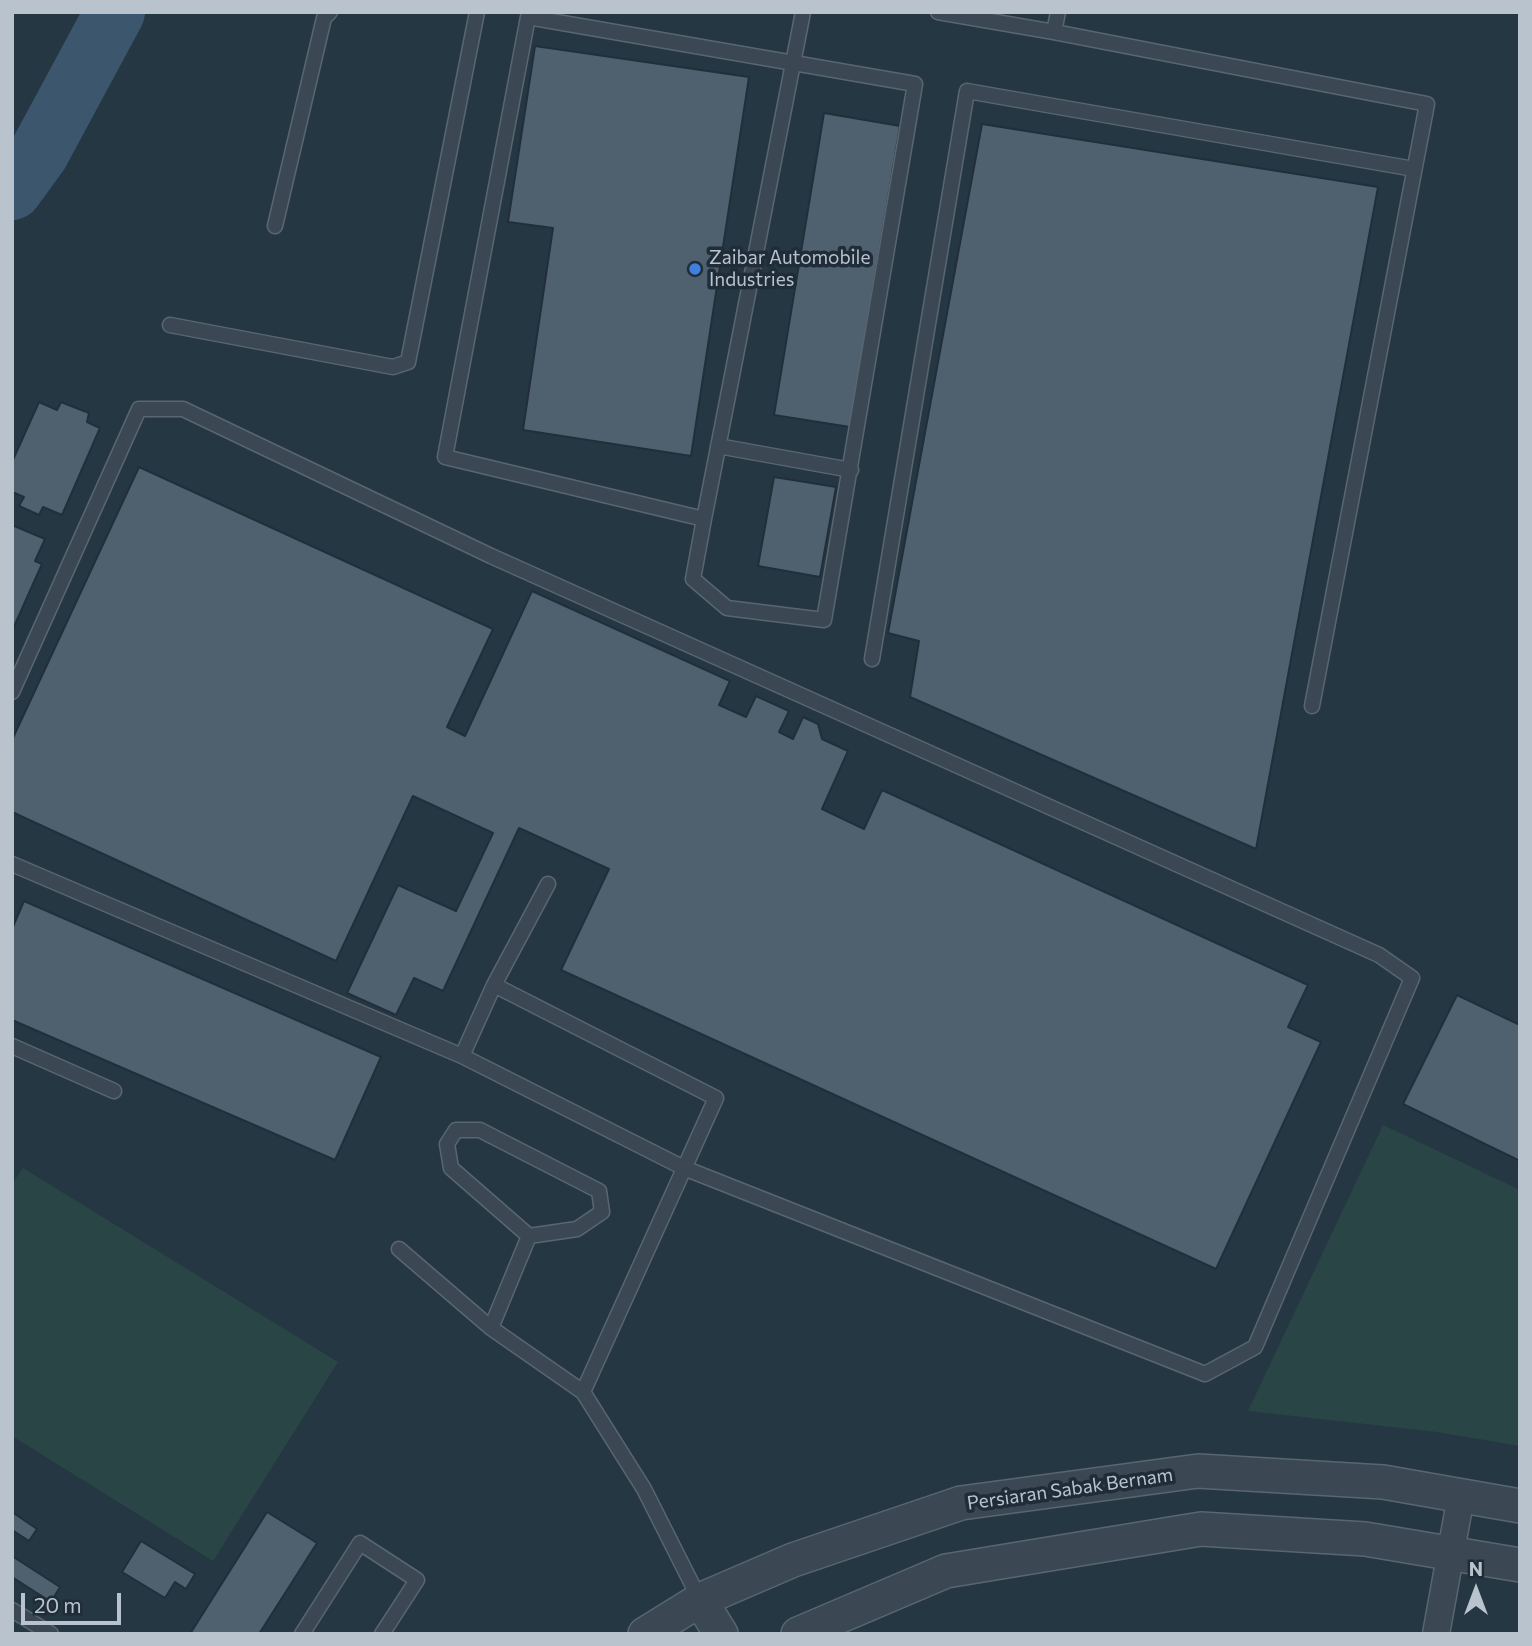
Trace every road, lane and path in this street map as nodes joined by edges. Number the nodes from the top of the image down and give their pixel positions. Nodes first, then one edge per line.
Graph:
1 (330, 12) edge
2 (477, 12) edge
3 (803, 12) edge
4 (938, 12) edge
5 (1058, 12) edge
6 (1054, 32) junction
7 (794, 63) junction
8 (1414, 169) junction
9 (275, 226) dead end
10 (170, 325) dead end
11 (718, 446) junction
12 (851, 470) junction
13 (704, 519) junction
14 (872, 659) dead end
15 (12, 692) edge
16 (1312, 706) dead end
17 (12, 864) edge
18 (548, 884) dead end
19 (494, 985) junction
20 (12, 1046) edge
21 (462, 1056) junction
22 (114, 1091) dead end
23 (684, 1168) junction
24 (529, 1236) junction
25 (399, 1249) dead end
26 (491, 1328) junction
27 (583, 1392) junction
28 (1461, 1496) junction
29 (1520, 1506) edge
30 (1451, 1553) junction
31 (1520, 1565) edge
32 (700, 1600) junction
33 (12, 1610) edge
34 (51, 1634) edge
35 (302, 1634) edge
36 (382, 1634) edge
37 (645, 1634) edge
38 (721, 1634) edge
39 (798, 1634) edge
40 (1436, 1634) edge

1 - 9 lane
2 - 10 lane
3 - 7 lane
4 - 6 lane
5 - 6 lane
6 - 8 lane
7 - 11 lane
7 - 12 lane
7 - 13 lane
8 - 14 lane
8 - 16 lane
11 - 12 lane
11 - 13 lane
12 - 13 lane
15 - 23 lane
17 - 21 lane
18 - 19 lane
19 - 21 lane
19 - 23 lane
20 - 22 lane
21 - 23 lane
23 - 27 lane
24 - 24 lane
24 - 26 lane
25 - 26 lane
26 - 27 lane
27 - 32 lane
28 - 29 street, Persiaran Sabak Bernam
28 - 30 street
28 - 32 street, Persiaran Sabak Bernam
30 - 31 street
30 - 39 street
30 - 40 street
32 - 37 street, Persiaran Sabak Bernam
32 - 38 street
33 - 34 lane
35 - 36 lane

